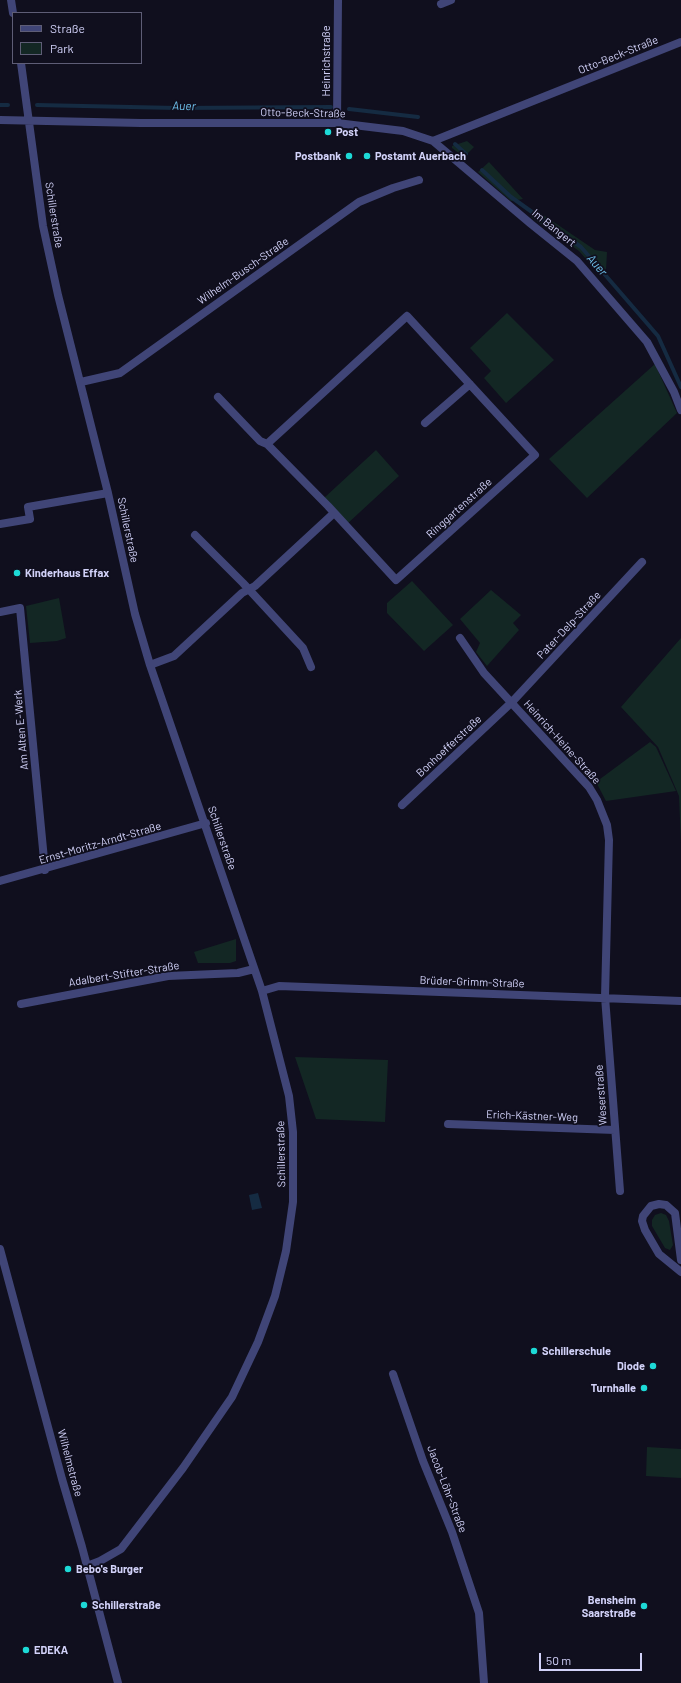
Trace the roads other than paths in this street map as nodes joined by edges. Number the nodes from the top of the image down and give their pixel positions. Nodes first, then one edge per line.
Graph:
1 (11, 0) edge
2 (338, 0) edge
3 (452, 0) edge
4 (441, 4) dead end
5 (13, 12) edge
6 (681, 42) edge
7 (21, 64) edge
8 (0, 120) edge
9 (30, 120) junction
10 (337, 123) junction
11 (433, 141) junction
12 (419, 180) dead end
13 (81, 382) junction
14 (470, 384) junction
15 (218, 397) dead end
16 (681, 410) edge
17 (425, 423) dead end
18 (267, 444) junction
19 (108, 493) junction
20 (334, 513) junction
21 (0, 524) edge
22 (195, 535) dead end
23 (642, 562) dead end
24 (249, 589) junction
25 (0, 612) edge
26 (460, 638) dead end
27 (150, 665) junction
28 (311, 667) dead end
29 (512, 702) junction
30 (402, 805) dead end
31 (206, 823) junction
32 (45, 870) junction
33 (0, 882) edge
34 (254, 969) junction
35 (262, 991) junction
36 (605, 997) junction
37 (681, 1001) edge
38 (21, 1004) dead end
39 (448, 1124) dead end
40 (615, 1130) junction
41 (620, 1191) dead end
42 (0, 1249) edge
43 (681, 1260) edge
44 (681, 1272) edge
45 (393, 1374) dead end
46 (87, 1566) junction
47 (118, 1683) edge
48 (484, 1683) edge

1 - 5 street
2 - 10 street, Heinrichstraße
3 - 4 street
6 - 11 street, Otto-Beck-Straße
7 - 9 street, Schillerstraße
8 - 9 street, Otto-Beck-Straße
9 - 10 street, Otto-Beck-Straße
9 - 13 street, Schillerstraße
10 - 11 street, Otto-Beck-Straße
11 - 16 street, Im Bangert
12 - 13 street, Wilhelm-Busch-Straße
13 - 19 street, Schillerstraße
14 - 17 street
14 - 18 street, Ringgartenstraße
14 - 20 street, Ringgartenstraße
15 - 18 street, Ringgartenstraße
18 - 20 street, Ringgartenstraße
19 - 21 street
19 - 27 street, Schillerstraße
20 - 24 street
22 - 24 street
23 - 29 street, Pater-Delp-Straße
24 - 27 street
24 - 28 street
25 - 32 street, Am Alten E-Werk
26 - 29 street, Heinrich-Heine-Straße
27 - 31 street, Schillerstraße
29 - 30 street, Bonhoefferstraße
29 - 36 street, Heinrich-Heine-Straße
31 - 32 street, Ernst-Moritz-Arndt-Straße
31 - 34 street, Schillerstraße
32 - 33 street, Ernst-Moritz-Arndt-Straße
34 - 35 street, Schillerstraße
34 - 38 street, Adalbert-Stifter-Straße
35 - 36 street, Brüder-Grimm-Straße
35 - 46 street, Schillerstraße
36 - 37 street, Brüder-Grimm-Straße
36 - 40 street, Weserstraße
39 - 40 street, Erich-Kästner-Weg
40 - 41 street, Weserstraße
42 - 46 street, Wilhelmstraße
43 - 44 street
45 - 48 street, Jacob-Löhr-Straße
46 - 47 street, Wilhelmstraße

